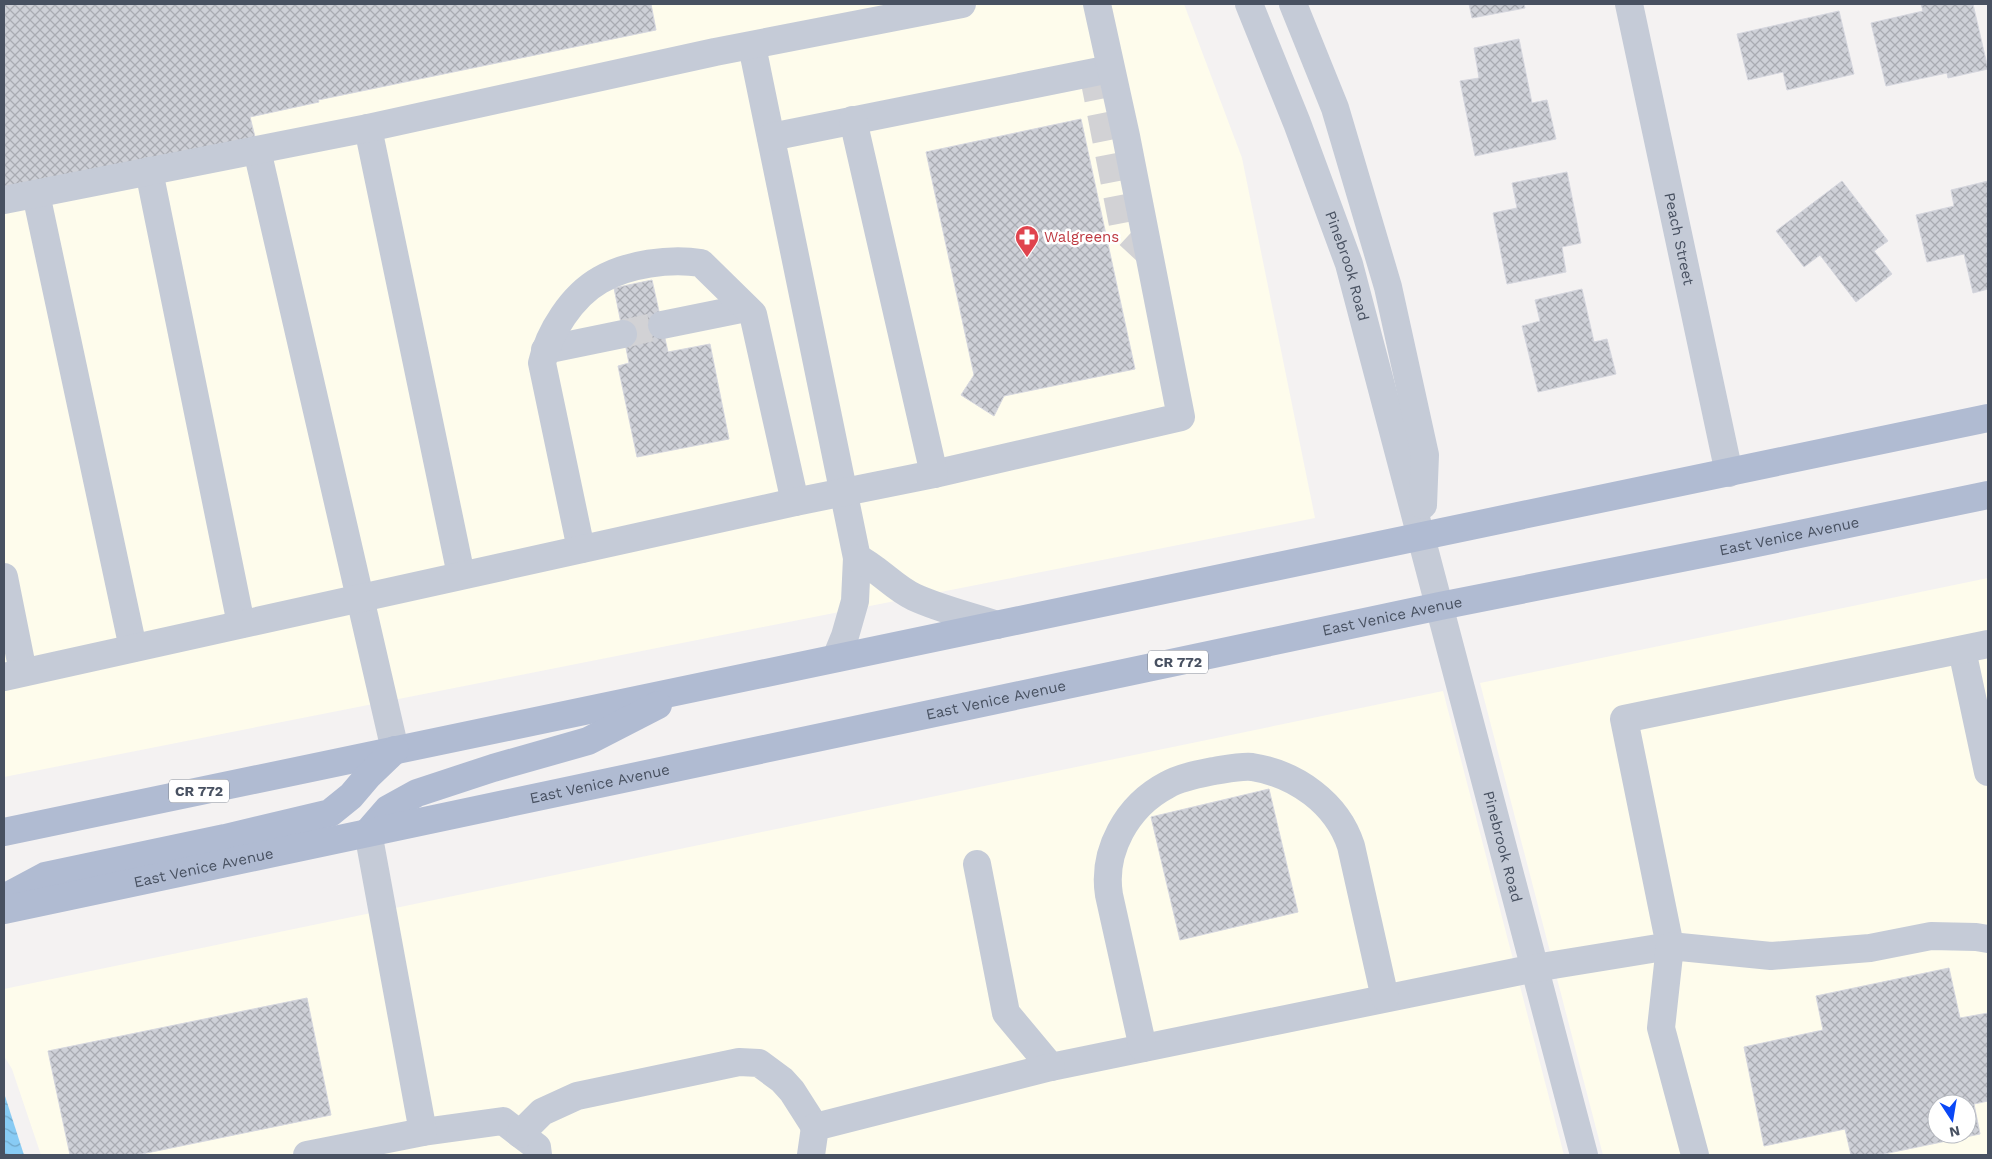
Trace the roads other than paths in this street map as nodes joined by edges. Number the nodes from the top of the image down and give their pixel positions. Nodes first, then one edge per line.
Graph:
1 (962, 4) edge
2 (1097, 4) edge
3 (1249, 4) edge
4 (1293, 4) edge
5 (1629, 4) edge
6 (752, 46) junction
7 (1110, 69) junction
8 (1335, 108) junction
9 (853, 120) junction
10 (1297, 123) junction
11 (368, 128) junction
12 (771, 137) junction
13 (257, 150) junction
14 (149, 171) junction
15 (36, 194) junction
16 (4, 200) edge
17 (746, 308) junction
18 (662, 325) tunnel mouth
19 (623, 334) tunnel mouth
20 (545, 350) junction
21 (1988, 418) edge
22 (1729, 473) junction
23 (934, 474) junction
24 (843, 491) junction
25 (1988, 495) edge
26 (795, 502) junction
27 (1422, 537) junction
28 (581, 549) junction
29 (857, 558) junction
30 (461, 576) junction
31 (4, 577) edge
32 (361, 597) junction
33 (1440, 606) junction
34 (241, 624) junction
35 (997, 625) junction
36 (1988, 644) edge
37 (133, 648) junction
38 (1962, 650) junction
39 (836, 658) junction
40 (14, 674) edge
41 (692, 688) junction
42 (395, 750) junction
43 (1988, 772) edge
44 (4, 832) edge
45 (368, 832) junction
46 (977, 864) dead end
47 (4, 898) edge
48 (4, 910) edge
49 (1988, 939) edge
50 (1670, 946) junction
51 (1535, 968) junction
52 (1385, 998) junction
53 (1143, 1048) junction
54 (1050, 1067) junction
55 (815, 1127) junction
56 (423, 1132) junction
57 (520, 1134) junction
58 (307, 1155) edge
59 (538, 1155) edge
60 (811, 1155) edge
61 (1584, 1155) edge
62 (1695, 1155) edge

1 - 6 street
2 - 7 street
3 - 10 street, Pinebrook Road
4 - 8 street, Pinebrook Road
5 - 22 street, Peach Street
6 - 11 street
6 - 12 street
7 - 9 street
7 - 23 street
8 - 10 street
8 - 27 street, Pinebrook Road
9 - 12 street
9 - 23 street
10 - 27 street, Pinebrook Road
11 - 13 street
11 - 30 street
12 - 24 street
13 - 14 street
13 - 32 street
14 - 15 street
14 - 34 street
15 - 16 street
15 - 37 street
17 - 18 street
17 - 20 street
17 - 26 street
19 - 20 street
20 - 28 street
21 - 22 main road, CR 772
22 - 27 main road, CR 772
23 - 24 street
24 - 26 street
24 - 29 street
25 - 33 main road, East Venice Avenue / CR 772
26 - 28 street
27 - 33 street, Pinebrook Road
27 - 35 main road, CR 772
28 - 30 street
29 - 35 street
29 - 39 street
30 - 32 street
31 - 40 street
32 - 34 street
32 - 42 street
33 - 45 main road, East Venice Avenue / CR 772
33 - 51 street, Pinebrook Road
34 - 37 street
35 - 39 main road, CR 772
36 - 38 street
37 - 40 street
38 - 43 street
38 - 50 street
39 - 41 main road, CR 772
41 - 42 main road, CR 772
41 - 45 main road
42 - 44 main road, CR 772
42 - 47 main road
45 - 48 main road, East Venice Avenue / CR 772
45 - 56 street
46 - 54 street
49 - 50 street
50 - 51 street
50 - 62 street
51 - 52 street
51 - 61 street, Pinebrook Road
52 - 53 street
52 - 53 street
53 - 54 street
54 - 55 street
55 - 57 street
55 - 60 street
56 - 57 street
56 - 58 street
57 - 59 street

